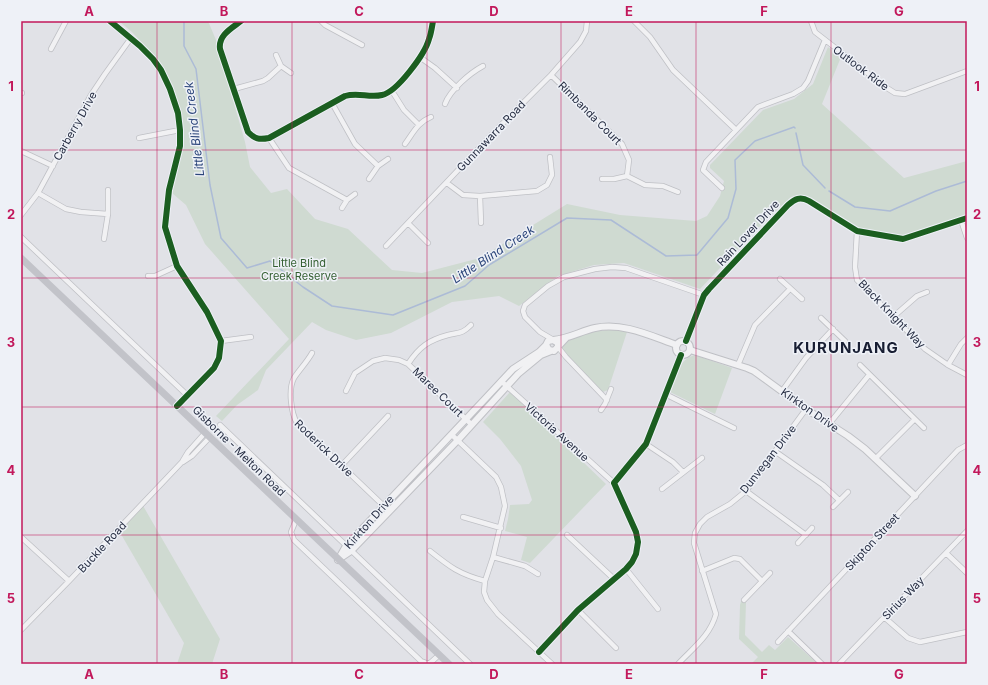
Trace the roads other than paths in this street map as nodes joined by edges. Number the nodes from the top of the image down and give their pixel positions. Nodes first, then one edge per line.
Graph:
1 (66, 21) edge
2 (110, 21) edge
3 (241, 21) edge
4 (321, 21) edge
5 (433, 21) edge
6 (587, 21) edge
7 (634, 21) edge
8 (811, 21) edge
9 (131, 38) junction
10 (825, 40) junction
11 (362, 45) dead end
12 (51, 49) dead end
13 (276, 55) dead end
14 (421, 58) junction
15 (281, 66) junction
16 (483, 66) dead end
17 (967, 71) edge
18 (290, 73) dead end
19 (551, 74) junction
20 (457, 88) junction
21 (234, 89) junction
22 (392, 91) junction
23 (332, 103) junction
24 (445, 104) dead end
25 (431, 117) dead end
26 (418, 124) junction
27 (180, 130) junction
28 (736, 130) junction
29 (139, 138) dead end
30 (269, 138) junction
31 (405, 144) dead end
32 (21, 150) edge
33 (550, 157) dead end
34 (388, 159) dead end
35 (53, 166) junction
36 (378, 166) junction
37 (627, 176) junction
38 (369, 179) dead end
39 (602, 179) dead end
40 (447, 183) junction
41 (722, 188) dead end
42 (108, 190) dead end
43 (678, 192) dead end
44 (38, 193) junction
45 (355, 194) dead end
46 (480, 196) junction
47 (347, 200) junction
48 (342, 208) dead end
49 (108, 214) junction
50 (21, 215) edge
51 (967, 218) edge
52 (961, 220) junction
53 (408, 223) junction
54 (482, 223) dead end
55 (857, 231) junction
56 (21, 237) edge
57 (967, 238) edge
58 (104, 239) dead end
59 (428, 243) dead end
60 (386, 246) dead end
61 (21, 258) edge
62 (177, 266) junction
63 (148, 276) dead end
64 (780, 279) dead end
65 (790, 289) junction
66 (927, 292) dead end
67 (704, 295) junction
68 (802, 299) dead end
69 (822, 318) dead end
70 (893, 318) junction
71 (471, 325) dead end
72 (833, 329) junction
73 (540, 332) junction
74 (251, 337) dead end
75 (566, 338) junction
76 (967, 338) edge
77 (553, 339) junction
78 (221, 341) junction
79 (686, 341) junction
80 (845, 341) dead end
81 (546, 345) junction
82 (677, 345) junction
83 (555, 349) junction
84 (690, 350) junction
85 (312, 353) dead end
86 (681, 354) junction
87 (408, 364) junction
88 (738, 365) junction
89 (860, 365) dead end
90 (948, 365) junction
91 (869, 375) junction
92 (967, 375) edge
93 (501, 381) junction
94 (507, 387) junction
95 (611, 389) dead end
96 (346, 391) dead end
97 (782, 391) junction
98 (665, 394) junction
99 (188, 396) junction
100 (606, 400) junction
101 (177, 406) junction
102 (806, 409) junction
103 (601, 410) dead end
104 (388, 416) dead end
105 (466, 419) junction
106 (914, 420) junction
107 (829, 424) junction
108 (220, 425) dead end
109 (472, 425) junction
110 (734, 428) dead end
111 (924, 428) dead end
112 (452, 434) junction
113 (207, 435) junction
114 (458, 440) junction
115 (646, 444) junction
116 (967, 445) edge
117 (776, 452) junction
118 (702, 458) dead end
119 (875, 459) junction
120 (342, 465) junction
121 (683, 472) junction
122 (614, 482) junction
123 (662, 489) dead end
124 (746, 491) junction
125 (848, 492) dead end
126 (915, 496) junction
127 (839, 500) junction
128 (384, 506) junction
129 (832, 508) dead end
130 (389, 511) junction
131 (463, 517) dead end
132 (296, 520) junction
133 (500, 528) junction
134 (812, 528) dead end
135 (967, 531) edge
136 (566, 535) dead end
137 (806, 535) junction
138 (21, 537) edge
139 (798, 543) dead end
140 (346, 546) junction
141 (351, 551) junction
142 (430, 551) dead end
143 (946, 553) junction
144 (493, 557) junction
145 (338, 560) junction
146 (626, 569) junction
147 (702, 571) junction
148 (770, 573) dead end
149 (967, 573) edge
150 (538, 574) dead end
151 (614, 579) junction
152 (485, 581) junction
153 (762, 581) junction
154 (69, 582) junction
155 (744, 600) dead end
156 (658, 609) dead end
157 (578, 610) junction
158 (884, 617) junction
159 (21, 630) edge
160 (788, 631) junction
161 (967, 632) edge
162 (778, 642) dead end
163 (616, 648) dead end
164 (539, 652) junction
165 (439, 655) junction
166 (448, 664) edge
167 (470, 664) edge
168 (552, 664) edge
169 (678, 664) edge
170 (822, 664) edge
171 (839, 664) edge

1 - 12 street
2 - 9 street
3 - 21 street
4 - 11 street
5 - 14 street
6 - 19 street, Gunnawarra Road
7 - 28 street
8 - 10 street, Outlook Ride
9 - 27 street
9 - 35 street, Carberry Drive
10 - 17 street, Outlook Ride
10 - 28 street
13 - 15 street
14 - 20 street
14 - 22 street
15 - 18 street
15 - 21 street
16 - 20 street
19 - 37 street, Rimbanda Court
19 - 40 street, Gunnawarra Road
20 - 24 street
21 - 30 street
22 - 23 street
22 - 26 street
23 - 30 street
23 - 36 street
25 - 26 street
26 - 31 street
27 - 29 street
27 - 62 street
28 - 41 street
30 - 47 street
32 - 35 street
33 - 46 street
34 - 36 street
35 - 44 street, Carberry Drive
36 - 38 street
37 - 39 street
37 - 43 street
40 - 46 street
40 - 53 street, Gunnawarra Road
42 - 49 street
44 - 49 street
44 - 50 street, Carberry Drive
45 - 47 street
46 - 54 street
47 - 48 street
49 - 58 street
51 - 52 street, Rain Lover Drive
52 - 55 street, Rain Lover Drive
52 - 57 street
53 - 59 street
53 - 60 street, Gunnawarra Road
55 - 67 street, Rain Lover Drive
55 - 70 street, Black Knight Way
56 - 99 street, Gisborne - Melton Road
61 - 101 main road, Gisborne - Melton Road
62 - 63 street
62 - 78 street
64 - 65 street
65 - 68 street
65 - 88 street
66 - 70 street
67 - 73 street
67 - 79 street
69 - 72 street
70 - 90 street, Black Knight Way
71 - 87 street
72 - 80 street
72 - 97 street
73 - 77 street
73 - 81 street
74 - 78 street
75 - 77 street, Kirkton Drive
75 - 82 street, Kirkton Drive
75 - 83 street, Kirkton Drive
76 - 90 street
77 - 81 street
77 - 83 street
78 - 99 street
79 - 82 street
79 - 84 street
81 - 83 street
81 - 93 street, Kirkton Drive
82 - 86 street
83 - 94 street, Kirkton Drive
83 - 100 street
84 - 86 street
84 - 88 street, Kirkton Drive
85 - 120 street, Roderick Drive
86 - 98 street
87 - 96 street, Maree Court
87 - 105 street, Maree Court
88 - 97 street, Kirkton Drive
89 - 91 street
90 - 92 street, Black Knight Way
91 - 106 street
91 - 107 street
93 - 94 street, Victoria Avenue
93 - 105 street, Kirkton Drive
94 - 109 street, Kirkton Drive
94 - 122 street, Victoria Avenue
95 - 100 street
97 - 102 street, Kirkton Drive
98 - 110 street
98 - 115 street
99 - 101 street
100 - 103 street
101 - 113 main road, Gisborne - Melton Road
102 - 107 street, Kirkton Drive
102 - 117 street, Dunvegan Drive
104 - 120 street
105 - 109 street, Maree Court
105 - 112 street, Kirkton Drive
106 - 111 street
106 - 119 street
107 - 119 street, Kirkton Drive
108 - 140 street, Gisborne - Melton Road
109 - 114 street, Kirkton Drive
112 - 114 street
112 - 128 street, Kirkton Drive
113 - 132 main road, Gisborne - Melton Road
113 - 154 street, Buckle Road
114 - 130 street, Kirkton Drive
114 - 133 street
115 - 121 street
115 - 122 street
116 - 126 street, Skipton Street
117 - 124 street, Dunvegan Drive
117 - 127 street
118 - 121 street
119 - 126 street, Kirkton Drive
120 - 128 street, Roderick Drive
121 - 123 street
122 - 146 street
124 - 137 street
124 - 147 street, Dunvegan Drive
125 - 127 street
126 - 160 street, Skipton Street
127 - 129 street
128 - 130 street, Roderick Drive
128 - 140 street, Kirkton Drive
130 - 141 street, Kirkton Drive
131 - 133 street
132 - 145 main road, Gisborne - Melton Road
132 - 165 street
133 - 144 street
134 - 137 street
135 - 143 street, Sirius Way
136 - 151 street
137 - 139 street
138 - 154 street
140 - 141 street, Gisborne - Melton Road
140 - 145 street, Kirkton Drive
141 - 145 street, Kirkton Drive
141 - 167 street, Gisborne - Melton Road
142 - 152 street
143 - 149 street
143 - 158 street, Sirius Way
144 - 150 street
144 - 152 street
145 - 165 main road, Gisborne - Melton Road
146 - 151 street
146 - 156 street
147 - 153 street
147 - 169 street, Dunvegan Drive
148 - 153 street
151 - 157 street
152 - 164 street
153 - 155 street
154 - 159 street, Buckle Road
157 - 163 street
157 - 164 street
158 - 161 street
158 - 171 street, Sirius Way
160 - 162 street, Skipton Street
160 - 170 street
164 - 168 street
165 - 166 main road, Gisborne - Melton Road

